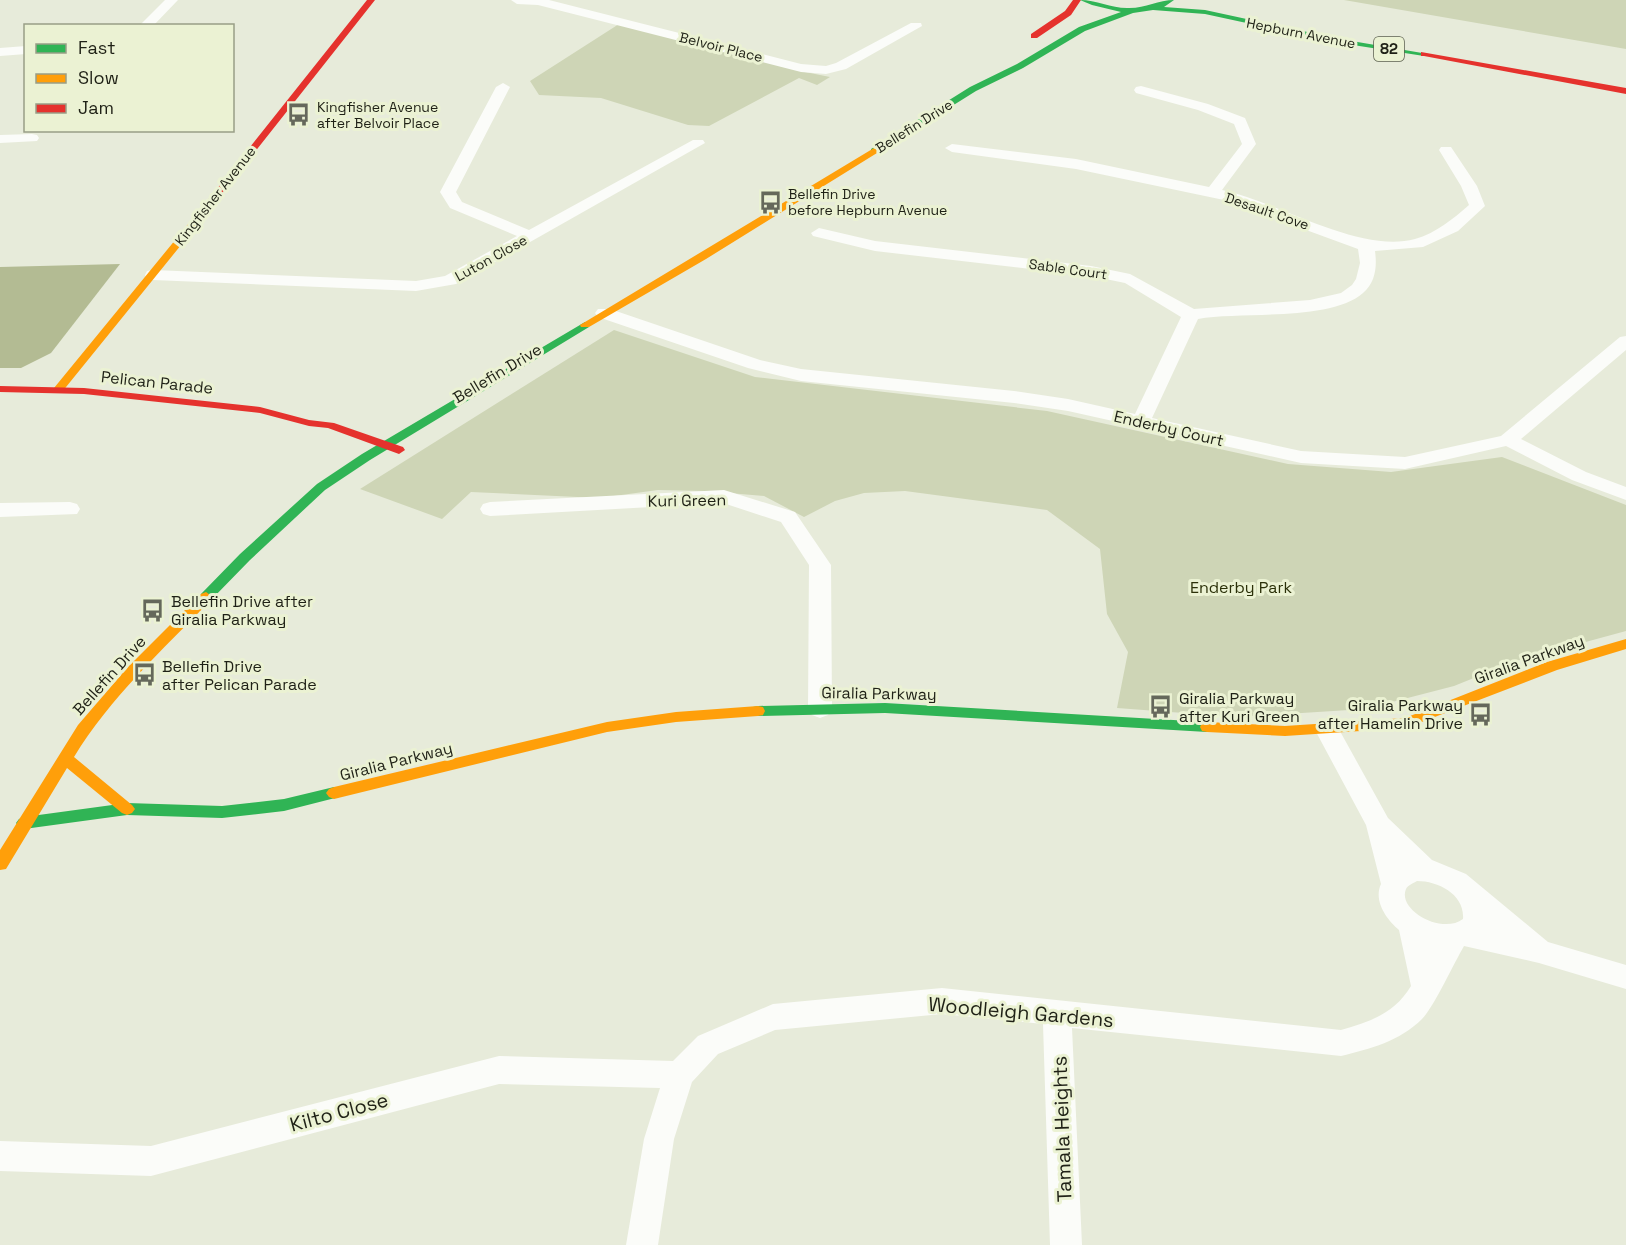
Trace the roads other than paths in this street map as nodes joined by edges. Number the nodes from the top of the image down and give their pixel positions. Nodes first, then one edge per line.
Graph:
1 (172, 0) edge
2 (370, 0) edge
3 (384, 0) edge
4 (518, 0) edge
5 (539, 0) edge
6 (1077, 0) edge
7 (1084, 0) edge
8 (1170, 0) edge
9 (1153, 8) junction
10 (1133, 10) junction
11 (147, 24) edge
12 (916, 26) dead end
13 (1023, 42) dead end
14 (24, 50) edge
15 (0, 52) edge
16 (988, 66) dead end
17 (503, 87) dead end
18 (973, 89) junction
19 (1141, 90) dead end
20 (1626, 91) edge
21 (32, 138) dead end
22 (0, 139) edge
23 (698, 144) dead end
24 (952, 148) dead end
25 (1446, 150) dead end
26 (1213, 192) junction
27 (205, 232) dead end
28 (819, 233) dead end
29 (531, 236) junction
30 (1366, 246) junction
31 (184, 258) dead end
32 (153, 275) junction
33 (171, 276) junction
34 (157, 294) dead end
35 (621, 310) junction
36 (1191, 315) junction
37 (1626, 341) edge
38 (95, 376) dead end
39 (0, 389) edge
40 (58, 390) junction
41 (84, 391) junction
42 (1141, 422) junction
43 (309, 423) junction
44 (1508, 440) junction
45 (393, 447) junction
46 (372, 460) junction
47 (1626, 494) edge
48 (70, 508) dead end
49 (490, 509) dead end
50 (0, 510) edge
51 (1626, 644) edge
52 (820, 709) junction
53 (1327, 730) junction
54 (65, 758) junction
55 (127, 809) junction
56 (24, 823) junction
57 (1379, 825) junction
58 (0, 864) edge
59 (1425, 870) junction
60 (1394, 883) junction
61 (1468, 891) junction
62 (1412, 926) junction
63 (1459, 936) junction
64 (1539, 951) junction
65 (1626, 977) edge
66 (1425, 986) junction
67 (1058, 1013) junction
68 (679, 1075) junction
69 (0, 1156) edge
70 (642, 1245) edge
71 (1066, 1245) edge

1 - 11 street
2 - 32 street, Kingfisher Avenue
3 - 27 street, Kingfisher Avenue
4 - 5 street, Belvoir Place
5 - 12 street, Belvoir Place
6 - 13 street
7 - 10 street, 82
8 - 9 street, 82
9 - 10 street, 82
9 - 20 street, Hepburn Avenue / 82
10 - 18 street, Bellefin Drive
14 - 15 street
16 - 18 street, Bellefin Drive
17 - 29 street
18 - 35 street, Bellefin Drive
19 - 26 street
21 - 22 street
23 - 29 street, Luton Close
24 - 26 street, Desault Cove
25 - 30 street
26 - 30 street, Desault Cove
28 - 36 street, Sable Court
29 - 33 street, Luton Close
30 - 36 street
31 - 33 street, Kingfisher Avenue
32 - 33 street, Luton Close
32 - 40 street, Kingfisher Avenue
33 - 34 street, Kingfisher Avenue
35 - 42 street, Enderby Court
35 - 45 street, Bellefin Drive
36 - 42 street
37 - 44 street, Enderby Court
38 - 41 street
39 - 40 street, Pelican Parade
40 - 41 street, Pelican Parade
41 - 43 street, Pelican Parade
42 - 44 street, Enderby Court
43 - 45 street, Pelican Parade
43 - 46 street, Pelican Parade
44 - 47 street
45 - 46 street, Bellefin Drive
46 - 54 street, Bellefin Drive
48 - 50 street
49 - 52 street, Kuri Green
51 - 53 street, Giralia Parkway
52 - 53 street, Giralia Parkway
52 - 55 street, Giralia Parkway
53 - 57 street
54 - 55 street
54 - 56 street, Bellefin Drive
55 - 56 street, Giralia Parkway
56 - 58 street, Bellefin Drive
57 - 59 street
57 - 60 street
59 - 60 street
59 - 61 street
60 - 62 street
61 - 63 street
61 - 64 street
62 - 63 street
62 - 66 street
63 - 64 street
63 - 66 street, Woodleigh Gardens
64 - 65 street
66 - 67 street, Woodleigh Gardens
67 - 68 street, Woodleigh Gardens
67 - 71 street, Tamala Heights
68 - 69 street, Kilto Close
68 - 70 street, Woodleigh Gardens

